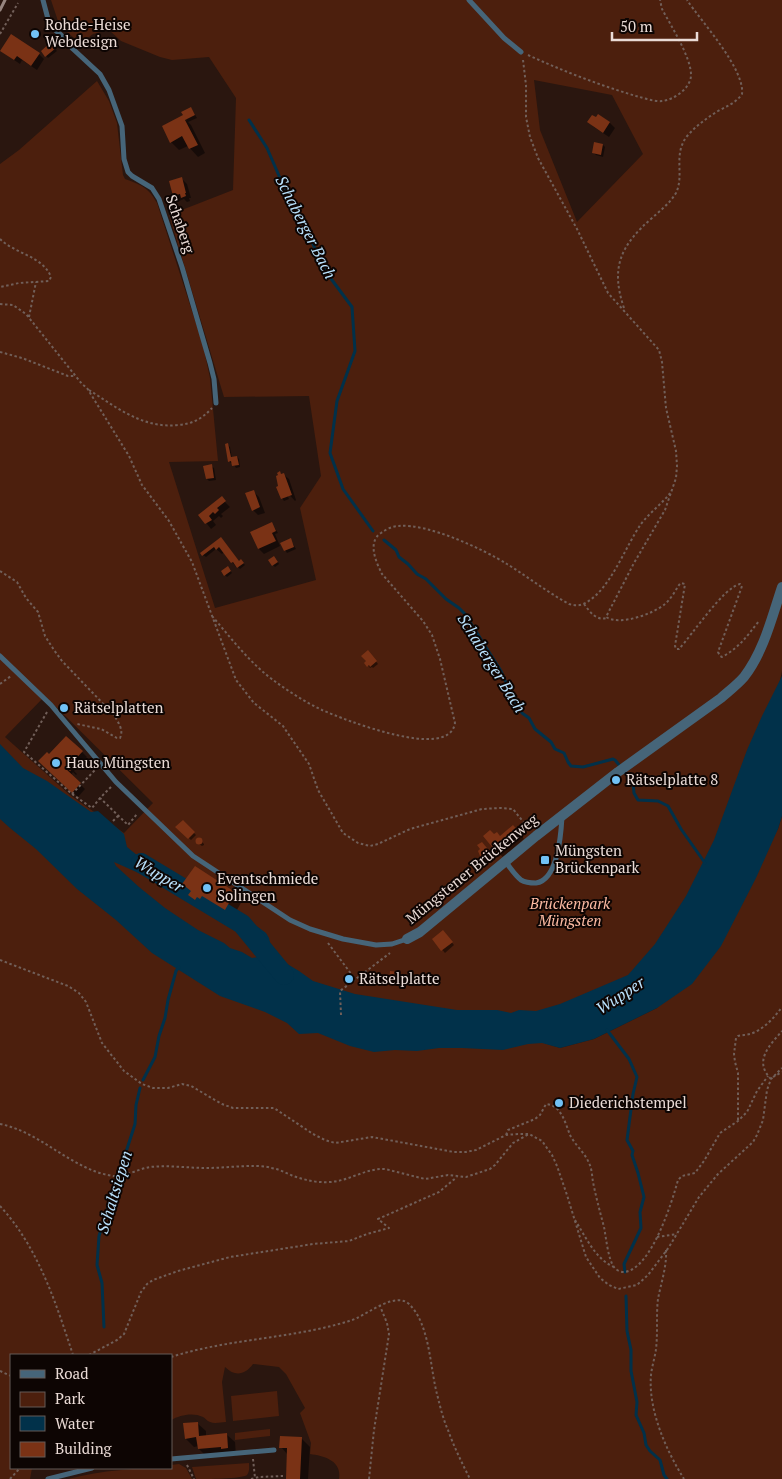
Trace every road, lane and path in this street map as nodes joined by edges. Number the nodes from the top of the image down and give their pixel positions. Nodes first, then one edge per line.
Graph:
1 (43, 0) edge
2 (469, 0) edge
3 (660, 0) edge
4 (687, 0) edge
5 (18, 3) dead end
6 (0, 34) edge
7 (521, 52) junction
8 (0, 239) edge
9 (36, 282) junction
10 (0, 287) edge
11 (0, 304) edge
12 (624, 310) junction
13 (29, 318) junction
14 (0, 352) edge
15 (76, 376) junction
16 (87, 388) junction
17 (216, 403) joint
18 (673, 489) junction
19 (0, 571) edge
20 (782, 586) edge
21 (584, 604) junction
22 (212, 616) junction
23 (607, 618) junction
24 (772, 618) junction
25 (0, 656) edge
26 (16, 672) junction
27 (0, 684) edge
28 (51, 705) junction
29 (70, 727) junction
30 (101, 764) junction
31 (108, 790) dead end
32 (72, 794) junction
33 (100, 798) junction
34 (562, 815) junction
35 (118, 816) junction
36 (136, 816) dead end
37 (114, 821) dead end
38 (536, 836) junction
39 (506, 862) junction
40 (321, 934) junction
41 (407, 939) joint
42 (392, 951) dead end
43 (0, 960) edge
44 (355, 979) junction
45 (782, 1007) edge
46 (341, 1015) dead end
47 (782, 1030) edge
48 (782, 1068) edge
49 (782, 1072) edge
50 (768, 1076) junction
51 (770, 1079) junction
52 (738, 1121) junction
53 (0, 1124) edge
54 (528, 1134) junction
55 (506, 1135) junction
56 (457, 1177) junction
57 (0, 1206) edge
58 (574, 1219) junction
59 (677, 1234) junction
60 (657, 1237) junction
61 (666, 1250) junction
62 (614, 1268) junction
63 (380, 1306) junction
64 (73, 1354) edge
65 (91, 1354) edge
66 (172, 1357) edge
67 (274, 1450) dead end
68 (252, 1452) junction
69 (184, 1458) junction
70 (172, 1459) edge
71 (19, 1469) edge
72 (88, 1469) edge
73 (283, 1476) dead end
74 (255, 1478) edge
75 (10, 1479) edge
76 (48, 1479) edge
77 (194, 1479) edge
78 (251, 1479) edge
79 (369, 1479) edge
80 (470, 1479) edge
81 (684, 1479) edge

1 - 17 lane, Schaberg
2 - 7 lane
3 - 7 path
4 - 12 path
5 - 6 path
7 - 12 path
8 - 9 path
9 - 10 path
9 - 13 path
11 - 13 path
12 - 18 path
13 - 15 path
14 - 15 path
15 - 16 path
16 - 17 path
16 - 22 path
18 - 21 path
18 - 23 path
19 - 29 path
20 - 24 street, Müngstener Brückenweg
21 - 22 path
21 - 23 path
22 - 38 path
23 - 24 path
24 - 34 street, Müngstener Brückenweg
25 - 26 lane, Müngstener Brückenweg
26 - 27 path
26 - 28 lane, Müngstener Brückenweg
28 - 29 lane, Müngstener Brückenweg
28 - 32 path
29 - 30 lane, Müngstener Brückenweg
30 - 32 path
30 - 40 lane, Müngstener Brückenweg
31 - 33 path
32 - 33 path
33 - 35 path
34 - 38 street, Müngstener Brückenweg
34 - 39 lane
35 - 36 path
35 - 37 path
38 - 39 street, Müngstener Brückenweg
39 - 41 street, Müngstener Brückenweg
40 - 41 lane, Müngstener Brückenweg
40 - 44 path
42 - 44 path
43 - 55 path
44 - 46 path
45 - 52 path
47 - 50 path
48 - 51 path
49 - 51 path
50 - 51 path
50 - 52 path
51 - 59 path
52 - 60 path
53 - 56 path
54 - 55 path
54 - 56 path
54 - 58 path
55 - 62 path
56 - 65 path
57 - 64 path
58 - 61 path
58 - 62 path
59 - 60 path
59 - 61 path
60 - 62 path
61 - 81 path
63 - 66 path
63 - 79 path
63 - 80 path
67 - 68 lane
68 - 69 lane
68 - 74 path
69 - 70 lane
69 - 77 path
71 - 75 path
72 - 76 lane
73 - 74 path
74 - 78 path

